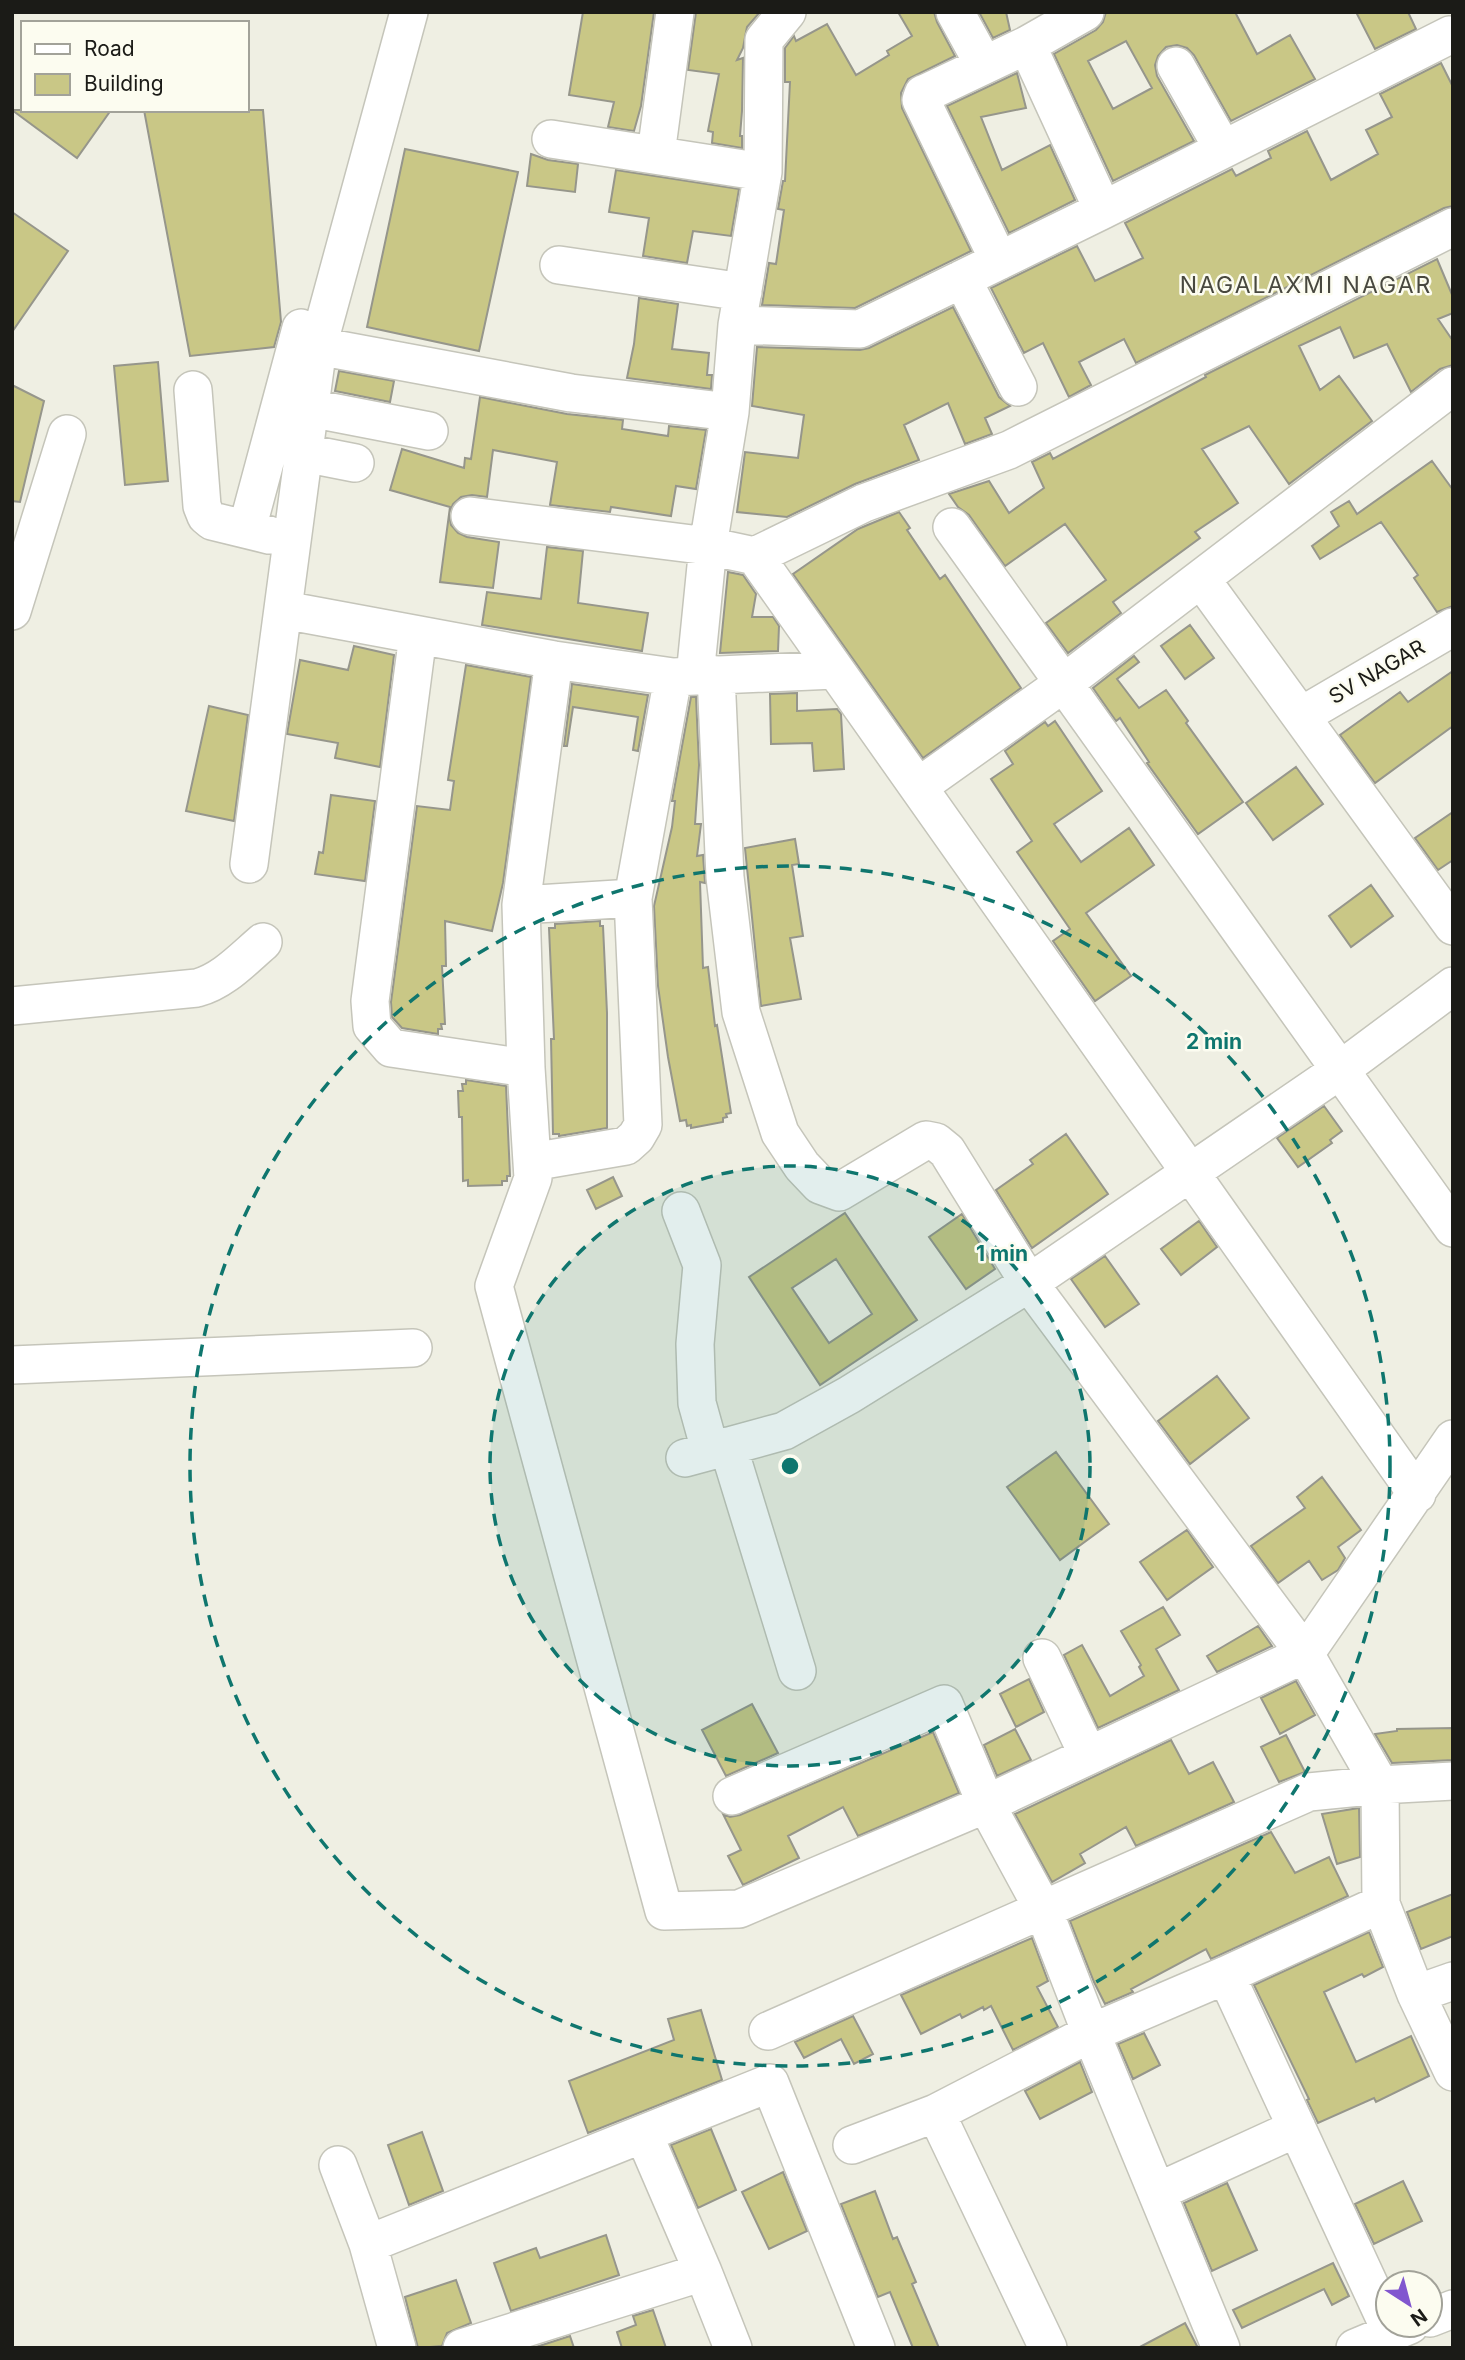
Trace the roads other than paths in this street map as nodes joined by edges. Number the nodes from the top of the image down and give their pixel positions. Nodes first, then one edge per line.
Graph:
1 (409, 12) edge
2 (675, 12) edge
3 (787, 12) edge
4 (955, 12) edge
5 (1085, 12) edge
6 (1446, 29) edge
7 (1027, 45) junction
8 (984, 65) junction
9 (1177, 66) dead end
10 (551, 139) dead end
11 (1223, 149) junction
12 (656, 155) junction
13 (763, 172) junction
14 (1103, 210) junction
15 (1453, 227) edge
16 (999, 261) junction
17 (559, 265) dead end
18 (962, 279) junction
19 (740, 308) junction
20 (311, 331) junction
21 (1453, 386) edge
22 (1018, 387) dead end
23 (193, 390) dead end
24 (310, 408) junction
25 (730, 412) junction
26 (429, 431) dead end
27 (67, 434) dead end
28 (304, 453) junction
29 (355, 463) dead end
30 (470, 516) dead end
31 (952, 527) dead end
32 (247, 529) junction
33 (293, 541) junction
34 (708, 545) junction
35 (755, 556) junction
36 (1201, 579) junction
37 (284, 610) junction
38 (12, 611) edge
39 (1453, 627) edge
40 (418, 635) junction
41 (554, 660) junction
42 (835, 670) junction
43 (695, 676) junction
44 (1064, 682) junction
45 (1301, 716) junction
46 (918, 788) junction
47 (249, 864) dead end
48 (633, 898) junction
49 (521, 905) junction
50 (1453, 926) edge
51 (263, 942) dead end
52 (1453, 986) edge
53 (12, 1006) edge
54 (526, 1068) junction
55 (1340, 1070) junction
56 (531, 1162) junction
57 (1191, 1173) junction
58 (681, 1211) dead end
59 (1453, 1228) edge
60 (1030, 1283) junction
61 (413, 1348) dead end
62 (12, 1365) edge
63 (1453, 1439) edge
64 (708, 1452) junction
65 (1418, 1494) junction
66 (1305, 1654) junction
67 (1042, 1658) dead end
68 (797, 1671) dead end
69 (1088, 1755) junction
70 (1453, 1781) edge
71 (1380, 1784) junction
72 (732, 1796) dead end
73 (986, 1804) junction
74 (1381, 1904) junction
75 (1044, 1909) junction
76 (1226, 1975) junction
77 (1453, 1981) edge
78 (1416, 1994) junction
79 (768, 2031) dead end
80 (1091, 2033) junction
81 (1453, 2072) edge
82 (936, 2113) junction
83 (1297, 2128) junction
84 (644, 2135) junction
85 (852, 2145) dead end
86 (338, 2165) dead end
87 (1157, 2192) junction
88 (368, 2244) junction
89 (703, 2272) junction
90 (1374, 2286) edge
91 (1374, 2338) edge
92 (397, 2348) edge
93 (462, 2348) edge
94 (733, 2348) edge
95 (876, 2348) edge
96 (1048, 2348) edge
97 (1221, 2348) edge
98 (1355, 2348) edge

1 - 20 street
2 - 12 street
3 - 13 street
4 - 8 street
5 - 7 street
6 - 11 street
7 - 8 street
7 - 14 street
8 - 16 street
9 - 11 street
10 - 12 street
11 - 14 street
12 - 13 street
13 - 19 street
14 - 16 street
15 - 35 street
16 - 18 street
17 - 19 street
18 - 19 street
18 - 22 street
19 - 25 street
20 - 24 street
20 - 25 street
20 - 32 street
21 - 36 street
23 - 32 street
24 - 26 street
24 - 28 street
25 - 34 street
27 - 38 street
28 - 29 street
28 - 33 street
30 - 34 street
31 - 44 street
32 - 33 street
33 - 37 street
34 - 35 street
34 - 43 street
35 - 42 street
36 - 44 street
36 - 45 street
37 - 40 street
37 - 47 street
39 - 45 street, SV NAGAR
40 - 41 street
40 - 54 street
41 - 43 street
41 - 49 street
42 - 43 street
42 - 46 street
43 - 48 street
43 - 60 street
44 - 46 street
44 - 55 street
45 - 50 street
46 - 57 street
48 - 49 street
48 - 56 street
49 - 54 street
51 - 53 street
52 - 55 street
54 - 56 street
55 - 57 street
55 - 59 street
56 - 73 street
57 - 60 street
57 - 65 street
58 - 64 street
60 - 64 street
60 - 66 street
61 - 62 street
63 - 65 street
64 - 68 street
65 - 66 street
66 - 69 street
66 - 71 street
67 - 69 street
69 - 73 street
70 - 71 street
71 - 74 street
71 - 75 street
72 - 73 street
73 - 75 street
74 - 76 street
74 - 78 street
75 - 79 street
75 - 80 street
76 - 80 street
76 - 83 street
77 - 78 street
78 - 81 street
80 - 82 street
80 - 87 street
82 - 85 street
82 - 96 street
83 - 87 street
83 - 90 street
84 - 88 street
84 - 89 street
84 - 95 street
86 - 88 street
87 - 97 street
88 - 92 street
89 - 93 street
89 - 94 street
91 - 98 street

